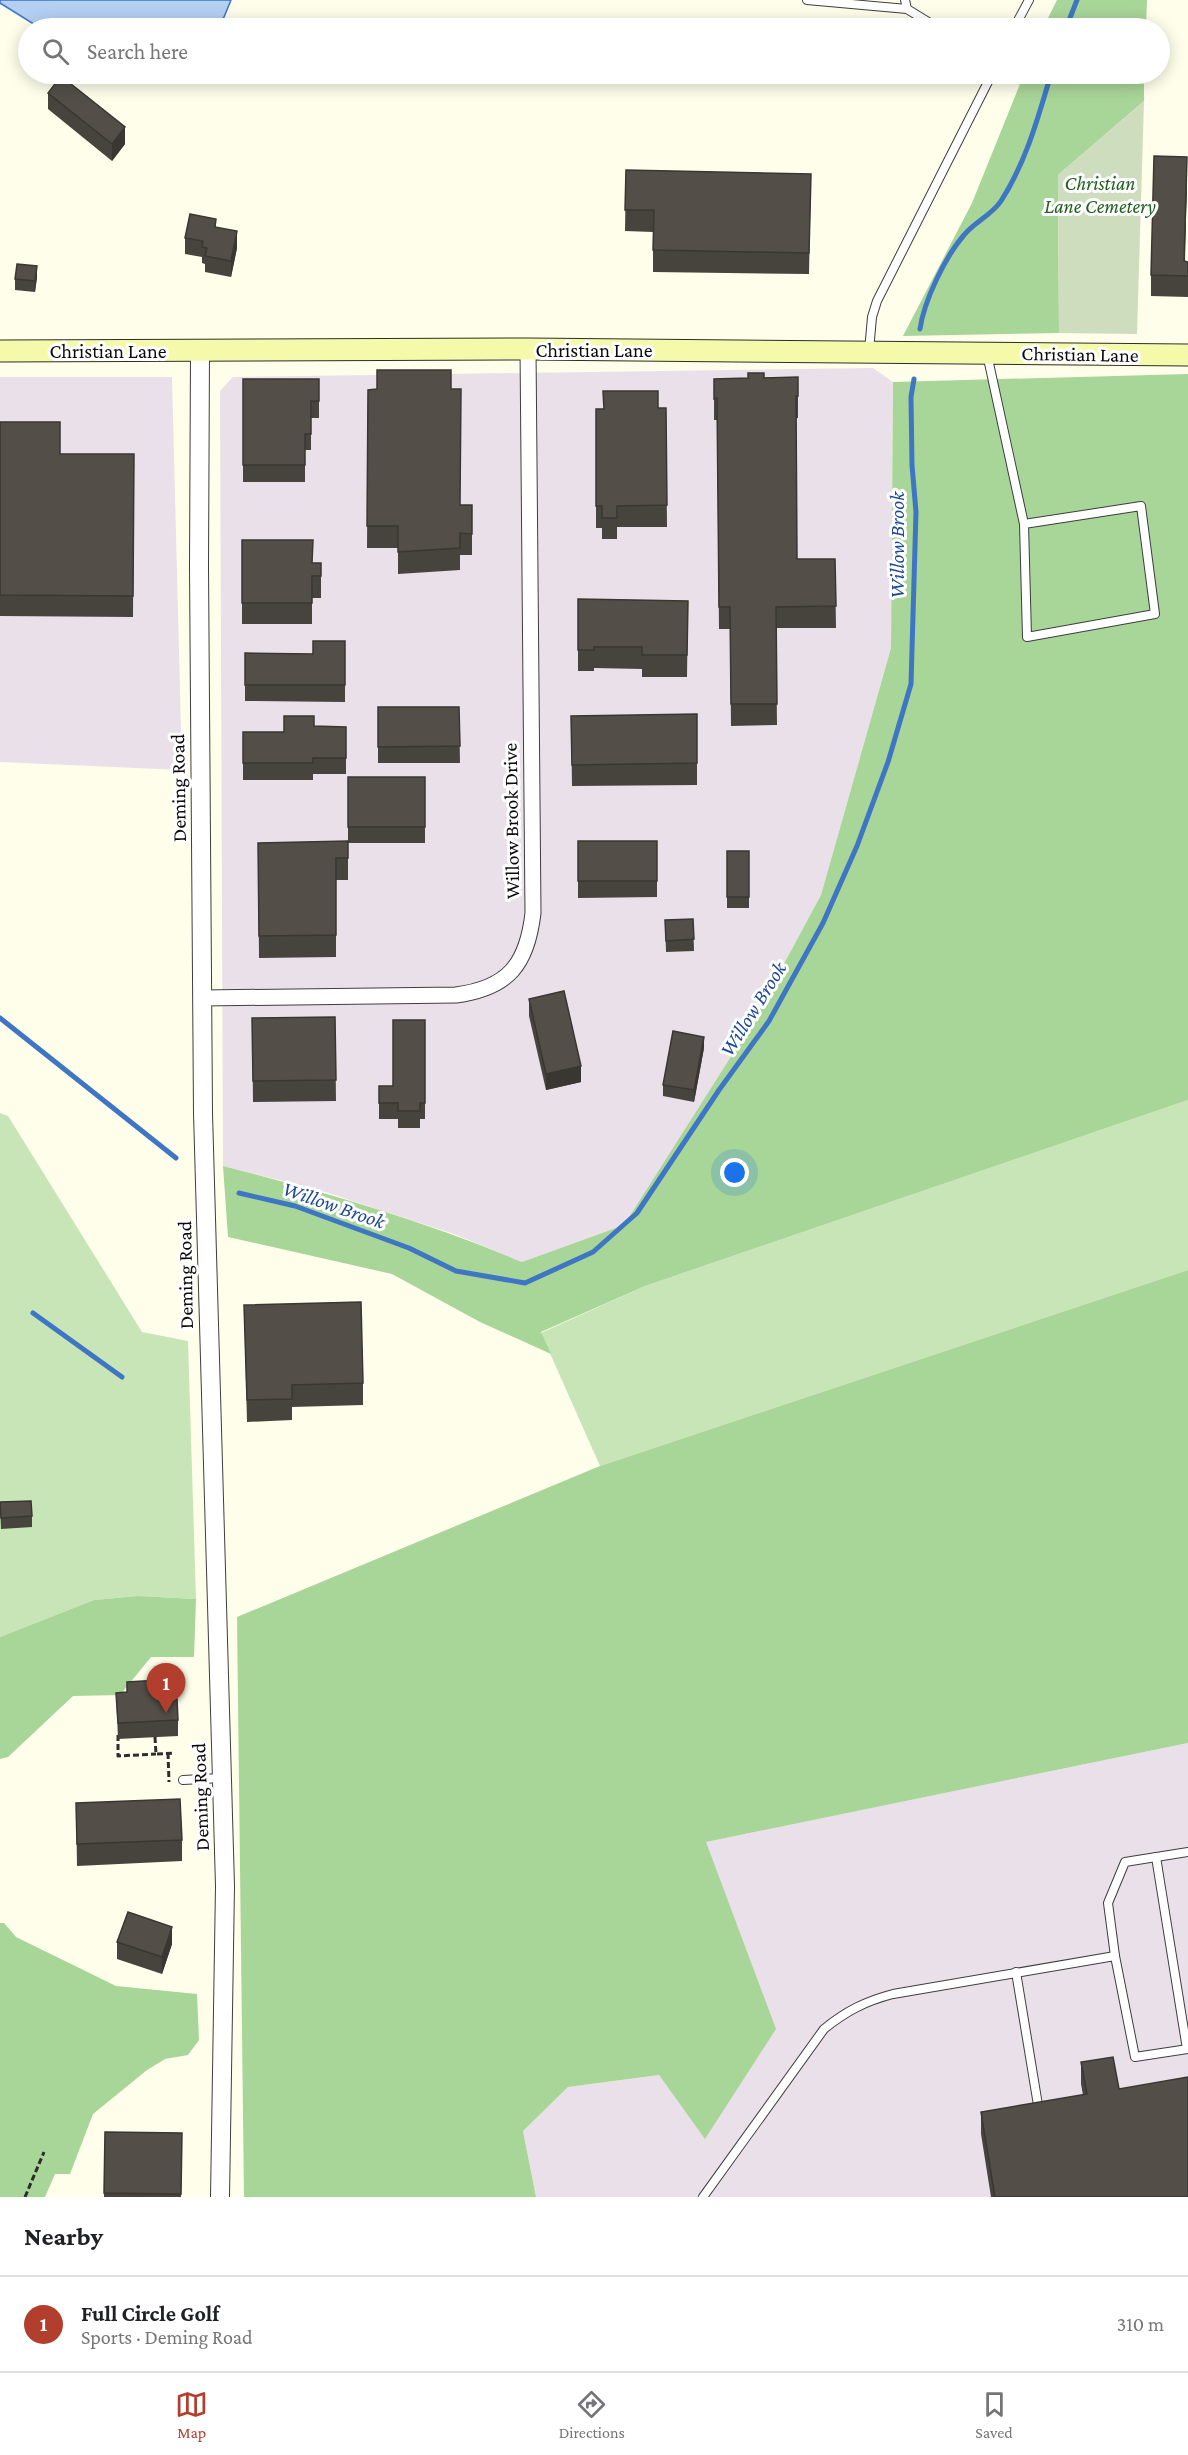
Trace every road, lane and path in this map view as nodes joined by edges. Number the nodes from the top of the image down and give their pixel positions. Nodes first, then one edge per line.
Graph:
1 (807, 0) edge
2 (905, 0) edge
3 (1029, 0) edge
4 (907, 9) junction
5 (922, 18) edge
6 (1019, 18) edge
7 (987, 84) edge
8 (528, 349) junction
9 (0, 351) edge
10 (200, 351) junction
11 (869, 352) junction
12 (987, 352) junction
13 (1188, 355) edge
14 (1024, 524) junction
15 (202, 998) junction
16 (118, 1735) edge
17 (155, 1737) dead end
18 (168, 1753) junction
19 (175, 1753) dead end
20 (156, 1754) junction
21 (222, 1778) junction
22 (183, 1779) dead end
23 (169, 1782) dead end
24 (1188, 1852) edge
25 (1156, 1857) junction
26 (1115, 1956) junction
27 (1016, 1972) junction
28 (1188, 2049) edge
29 (1038, 2105) edge
30 (44, 2152) dead end
31 (25, 2197) edge
32 (220, 2197) edge
33 (703, 2197) edge

1 - 4 lane
2 - 4 lane
3 - 6 lane
4 - 5 lane
7 - 11 lane
8 - 10 main road, Christian Lane
8 - 11 main road, Christian Lane
8 - 15 street, Willow Brook Drive
9 - 10 main road, Christian Lane
10 - 15 street, Deming Road
11 - 12 main road, Christian Lane
12 - 13 main road, Christian Lane
12 - 14 lane
14 - 14 lane
15 - 21 street, Deming Road
16 - 20 path
17 - 20 path
18 - 19 path
18 - 20 path
18 - 23 path
21 - 22 lane
21 - 32 street, Deming Road
24 - 25 lane
25 - 26 lane
25 - 28 lane
26 - 27 lane
26 - 28 lane
27 - 29 lane
27 - 33 lane
30 - 31 path

